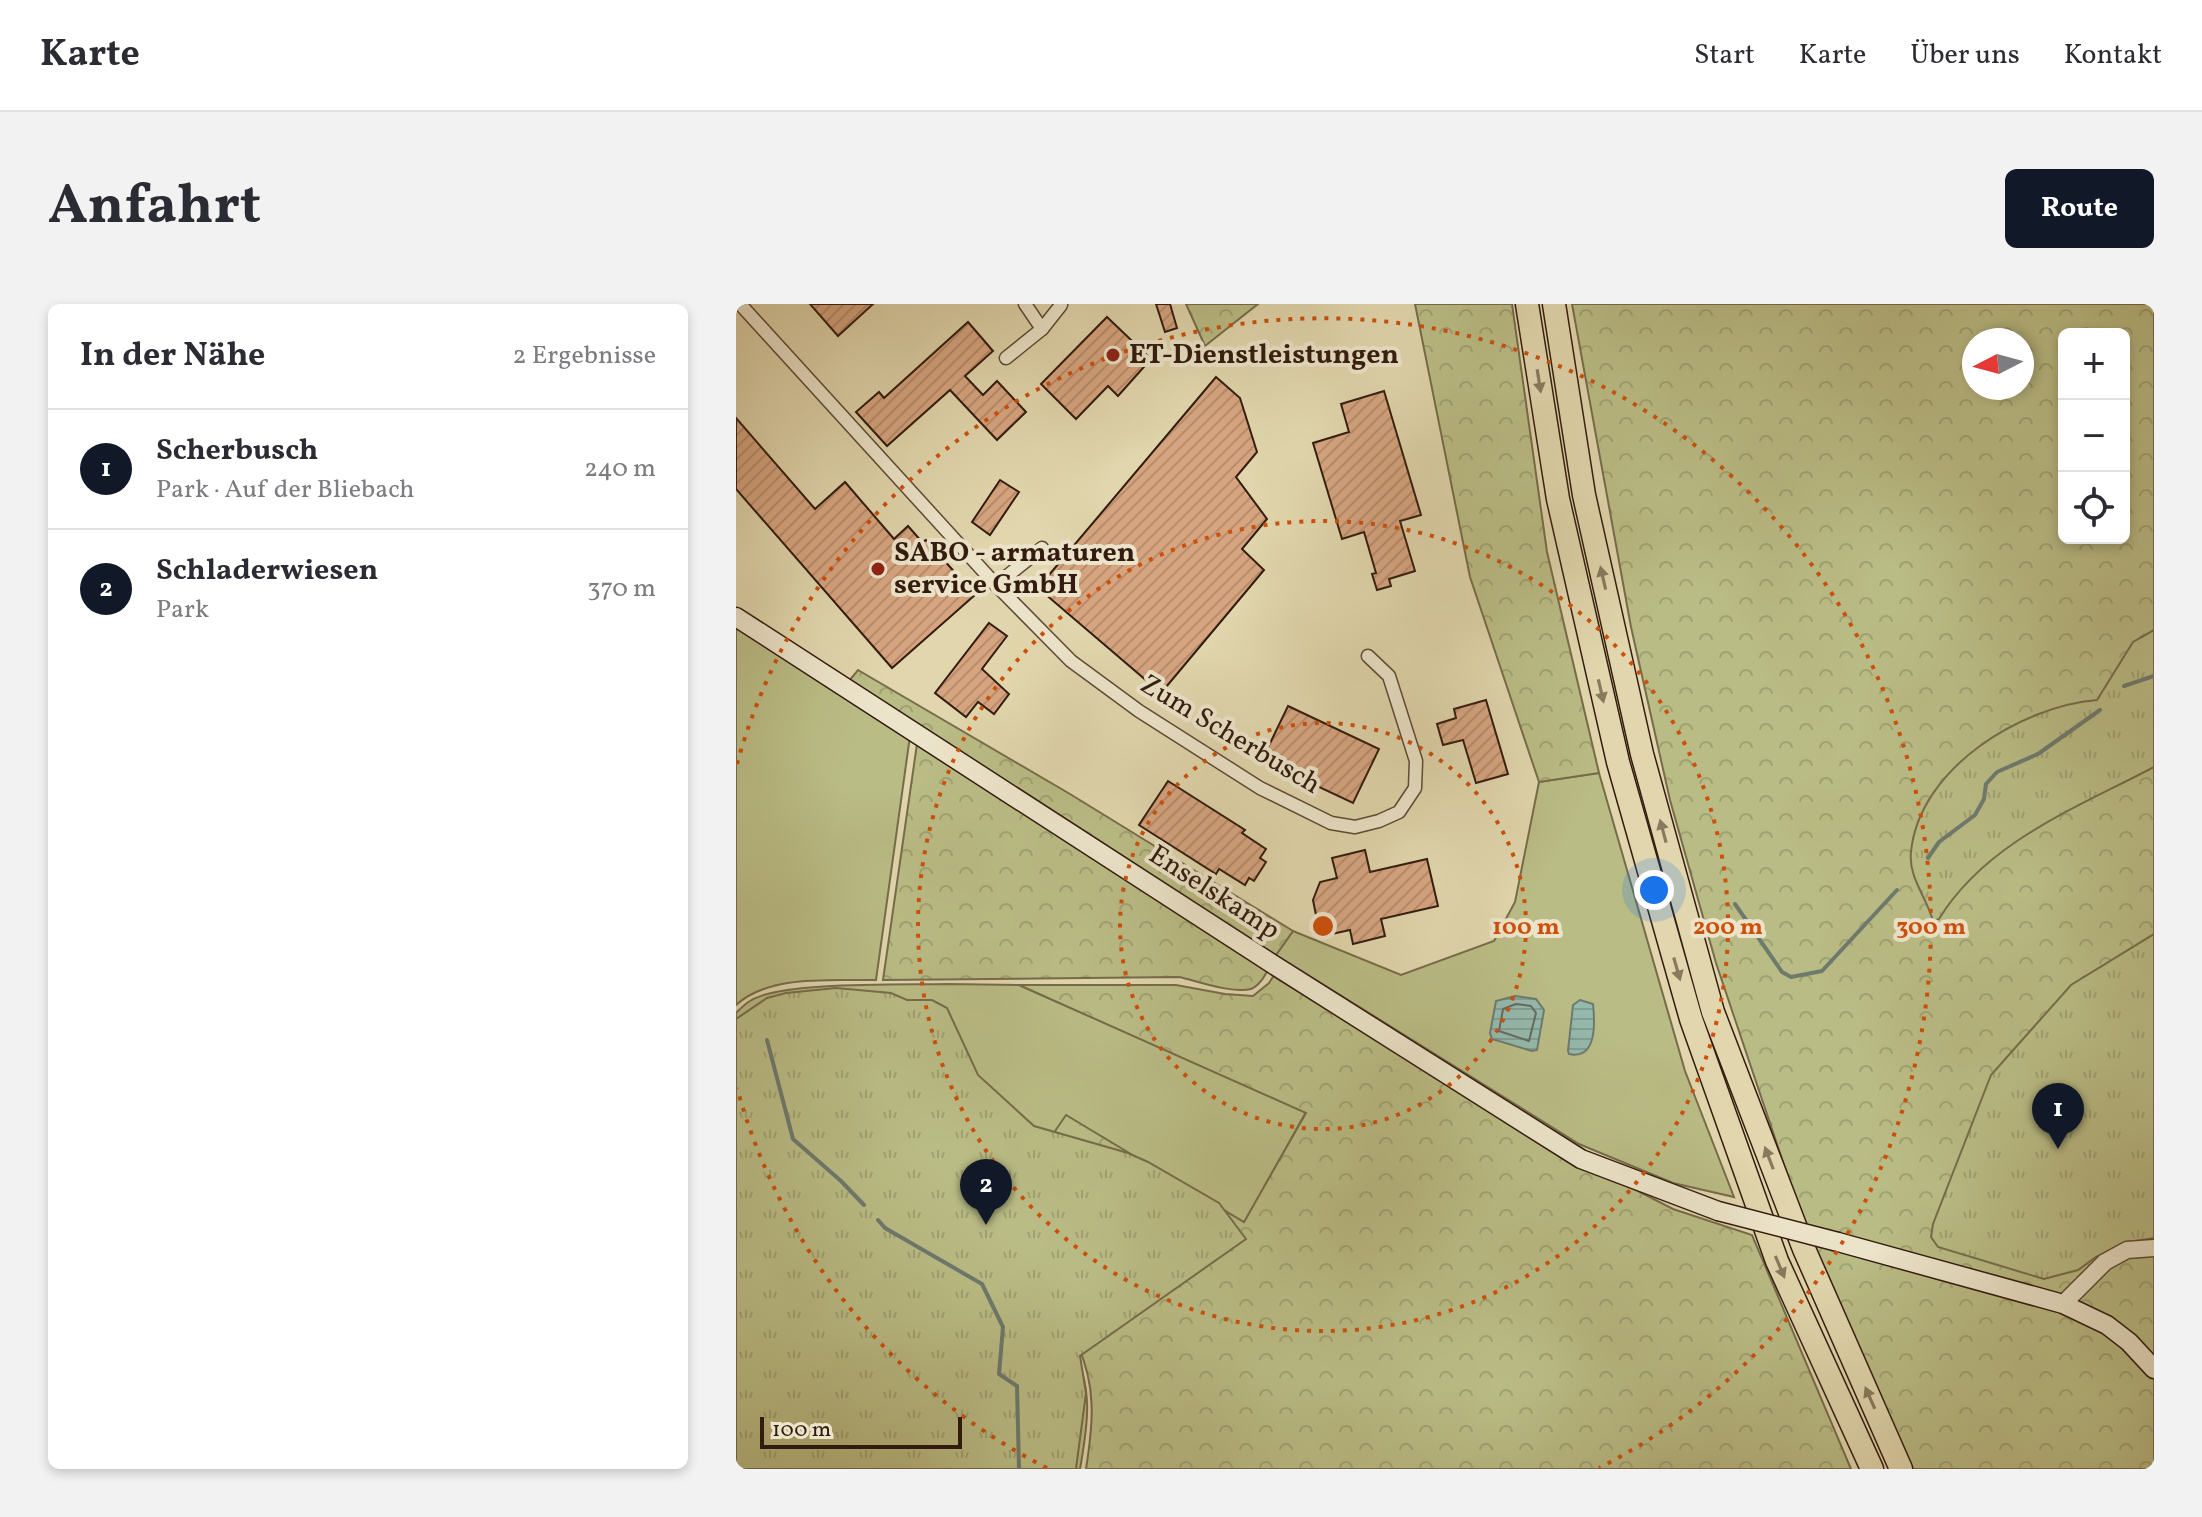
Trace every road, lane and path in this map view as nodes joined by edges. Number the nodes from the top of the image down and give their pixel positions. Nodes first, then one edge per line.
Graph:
1 (740, 304) edge
2 (1025, 304) edge
3 (1527, 304) edge
4 (1554, 304) edge
5 (1061, 305) edge
6 (1042, 329) junction
7 (1006, 358) dead end
8 (1042, 548) dead end
9 (996, 585) junction
10 (736, 617) edge
11 (1368, 656) dead end
12 (2154, 1248) edge
13 (2063, 1304) junction
14 (2154, 1369) edge
15 (1872, 1469) edge
16 (1901, 1469) edge

1 - 9 street, Zum Scherbusch
2 - 6 street
3 -> 15 highway
16 -> 4 highway
5 - 6 street
6 - 7 street
8 - 9 street
9 - 11 street, Zum Scherbusch
10 - 13 main road, Enselskamp, bridge
12 - 13 street
13 - 14 main road, Enselskamp

